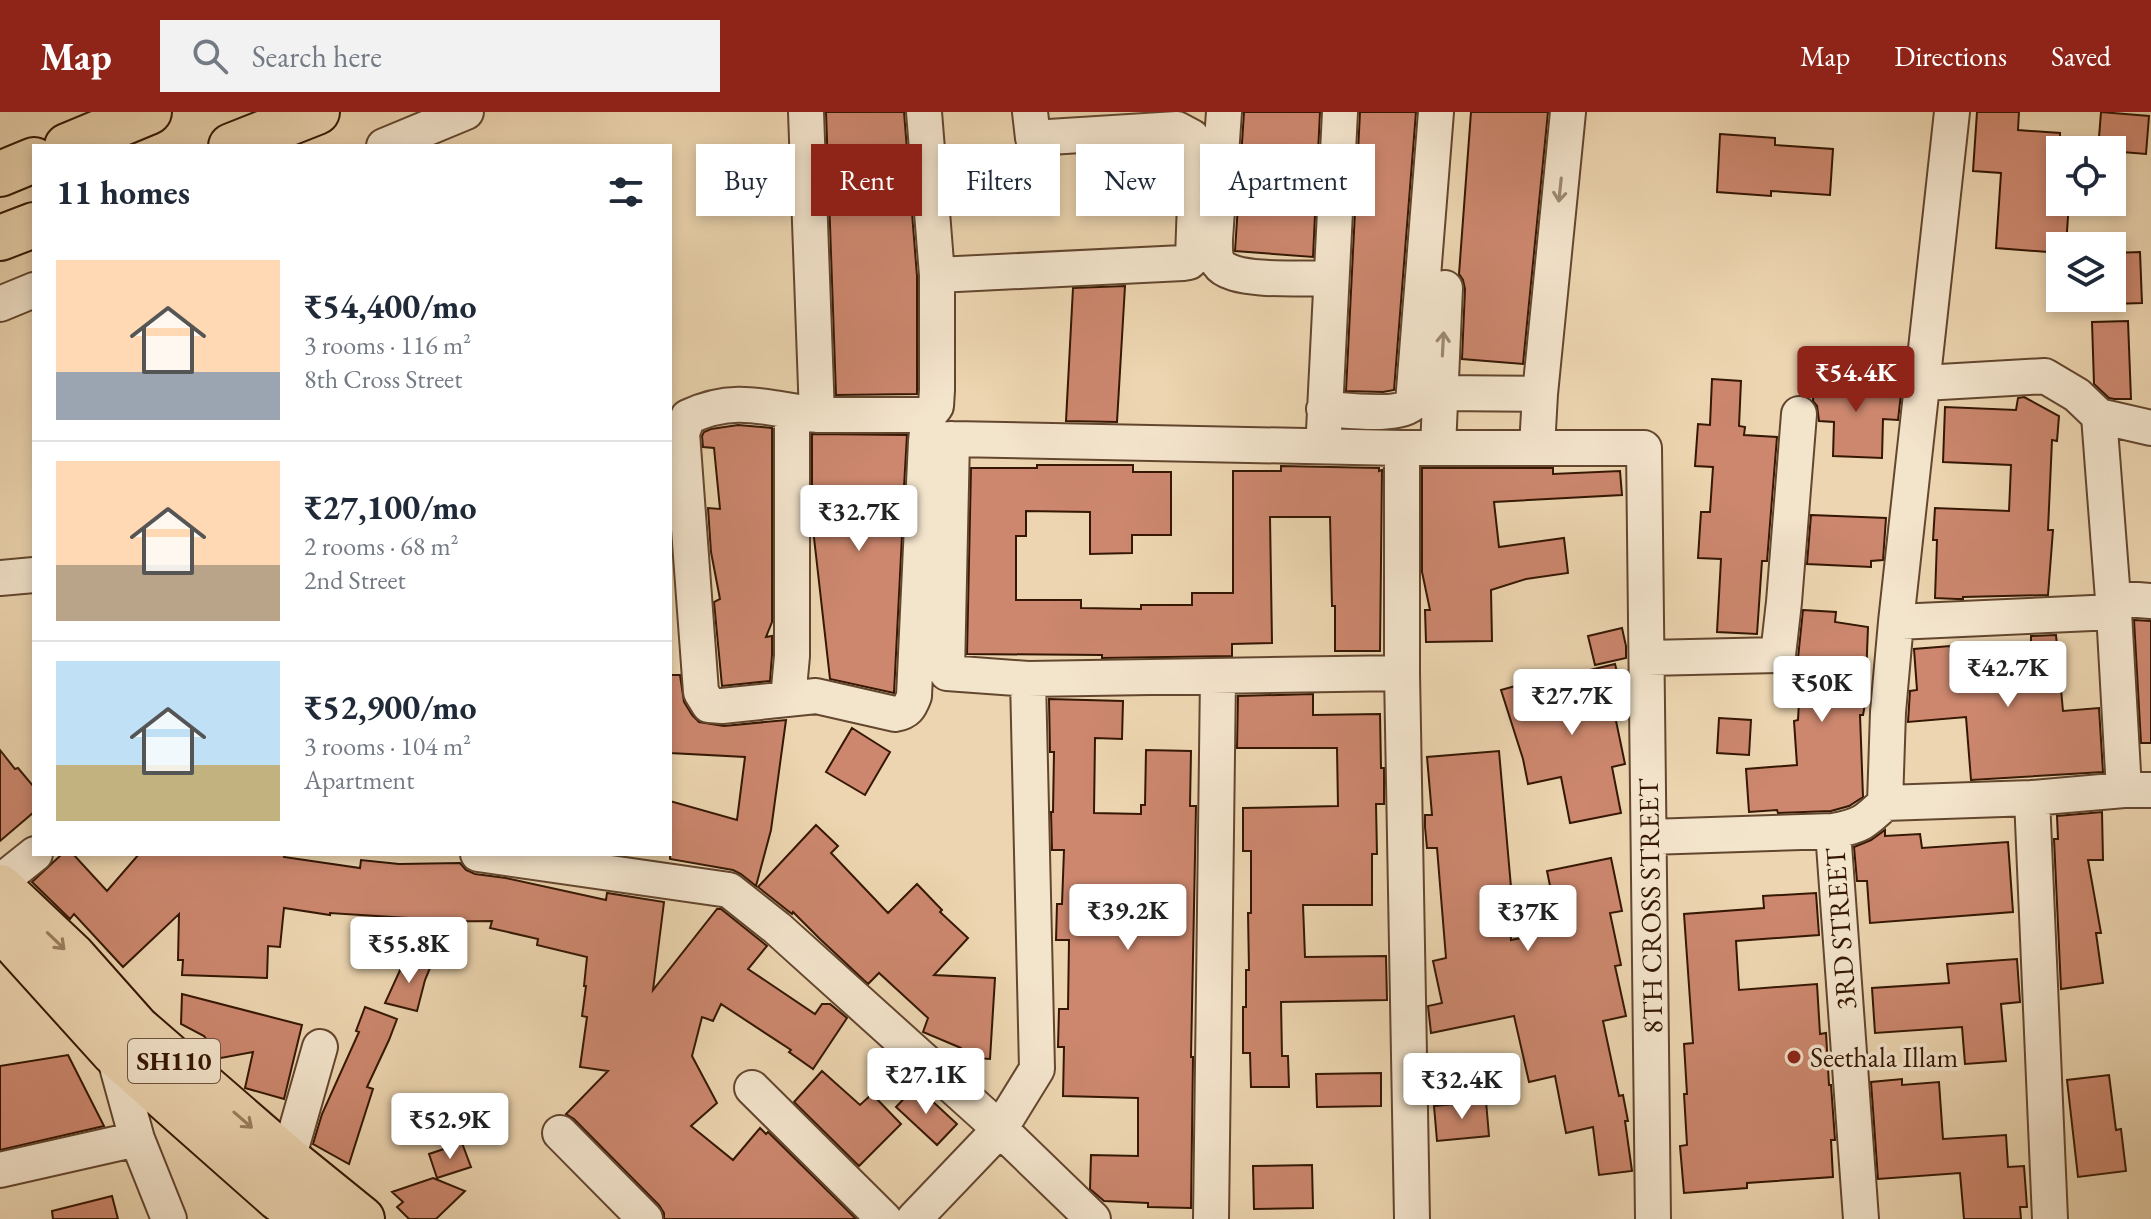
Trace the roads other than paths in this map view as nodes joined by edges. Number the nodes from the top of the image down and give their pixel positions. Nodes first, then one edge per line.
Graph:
1 (149, 112) edge
2 (317, 112) edge
3 (466, 112) edge
4 (806, 112) edge
5 (924, 112) edge
6 (1030, 112) edge
7 (1224, 112) edge
8 (1340, 112) edge
9 (1436, 112) edge
10 (1455, 112) edge
11 (1568, 112) edge
12 (1952, 112) edge
13 (72, 144) edge
14 (236, 144) edge
15 (389, 144) edge
16 (32, 161) edge
17 (0, 174) edge
18 (32, 226) edge
19 (0, 238) edge
20 (937, 275) junction
21 (1331, 278) junction
22 (32, 291) edge
23 (0, 304) edge
24 (1923, 383) junction
25 (1324, 409) junction
26 (805, 413) junction
27 (1799, 414) dead end
28 (2099, 416) junction
29 (1539, 420) junction
30 (1439, 421) junction
31 (2151, 428) edge
32 (935, 432) junction
33 (1324, 447) junction
34 (1402, 448) junction
35 (32, 575) edge
36 (0, 578) edge
37 (2151, 601) edge
38 (2114, 605) junction
39 (1896, 622) junction
40 (1647, 658) junction
41 (1402, 673) junction
42 (1218, 677) junction
43 (1028, 679) junction
44 (788, 699) junction
45 (2137, 790) edge
46 (2032, 798) junction
47 (1885, 803) junction
48 (1833, 831) junction
49 (1649, 837) junction
50 (33, 856) edge
51 (508, 856) edge
52 (598, 862) edge
53 (0, 884) edge
54 (0, 927) edge
55 (320, 1047) dead end
56 (113, 1052) junction
57 (752, 1088) dead end
58 (1000, 1129) junction
59 (560, 1133) dead end
60 (137, 1139) junction
61 (288, 1159) junction
62 (0, 1170) edge
63 (169, 1219) edge
64 (306, 1219) edge
65 (362, 1219) edge
66 (645, 1219) edge
67 (884, 1219) edge
68 (914, 1219) edge
69 (1093, 1219) edge
70 (1211, 1219) edge
71 (1412, 1219) edge
72 (1653, 1219) edge
73 (1861, 1219) edge
74 (2050, 1219) edge

1 - 13 main road
2 - 14 main road
3 - 15 street
4 - 26 street
5 - 20 street
6 - 20 street
7 - 21 street
8 - 21 street
9 - 25 street
30 -> 10 street
11 -> 29 street
12 - 24 street
16 - 17 main road
18 - 19 main road
20 - 32 street
21 - 25 street
22 - 23 street
24 - 28 street
24 - 39 street
25 - 33 street
26 - 32 street
26 - 44 street
26 - 44 street
27 - 40 street
28 - 31 street
28 - 38 street
29 - 30 street
29 - 30 street
29 - 40 street, 8TH CROSS STREET
30 - 34 street
32 - 33 street
32 - 43 street
32 - 44 street
33 - 34 street
34 - 41 street
35 - 36 street
37 - 38 street
38 - 39 street
38 - 45 street
39 - 47 street
40 - 49 street, 8TH CROSS STREET
41 - 42 street
41 - 71 street
42 - 43 street
42 - 70 street
43 - 58 street
45 - 46 street
46 - 47 street
46 - 74 street
47 - 48 street
48 - 49 street
48 - 73 street, 3RD STREET
49 - 72 street, 8TH CROSS STREET
50 - 53 street
51 - 52 street
52 - 58 street
53 -> 61 main road, SH110
54 - 56 main road, SH110
55 - 61 street
56 - 60 street
56 - 64 main road, SH110
57 - 67 street
58 - 68 street
58 - 69 street
59 - 66 street
60 - 62 street
60 - 63 street
61 - 65 main road, SH110

